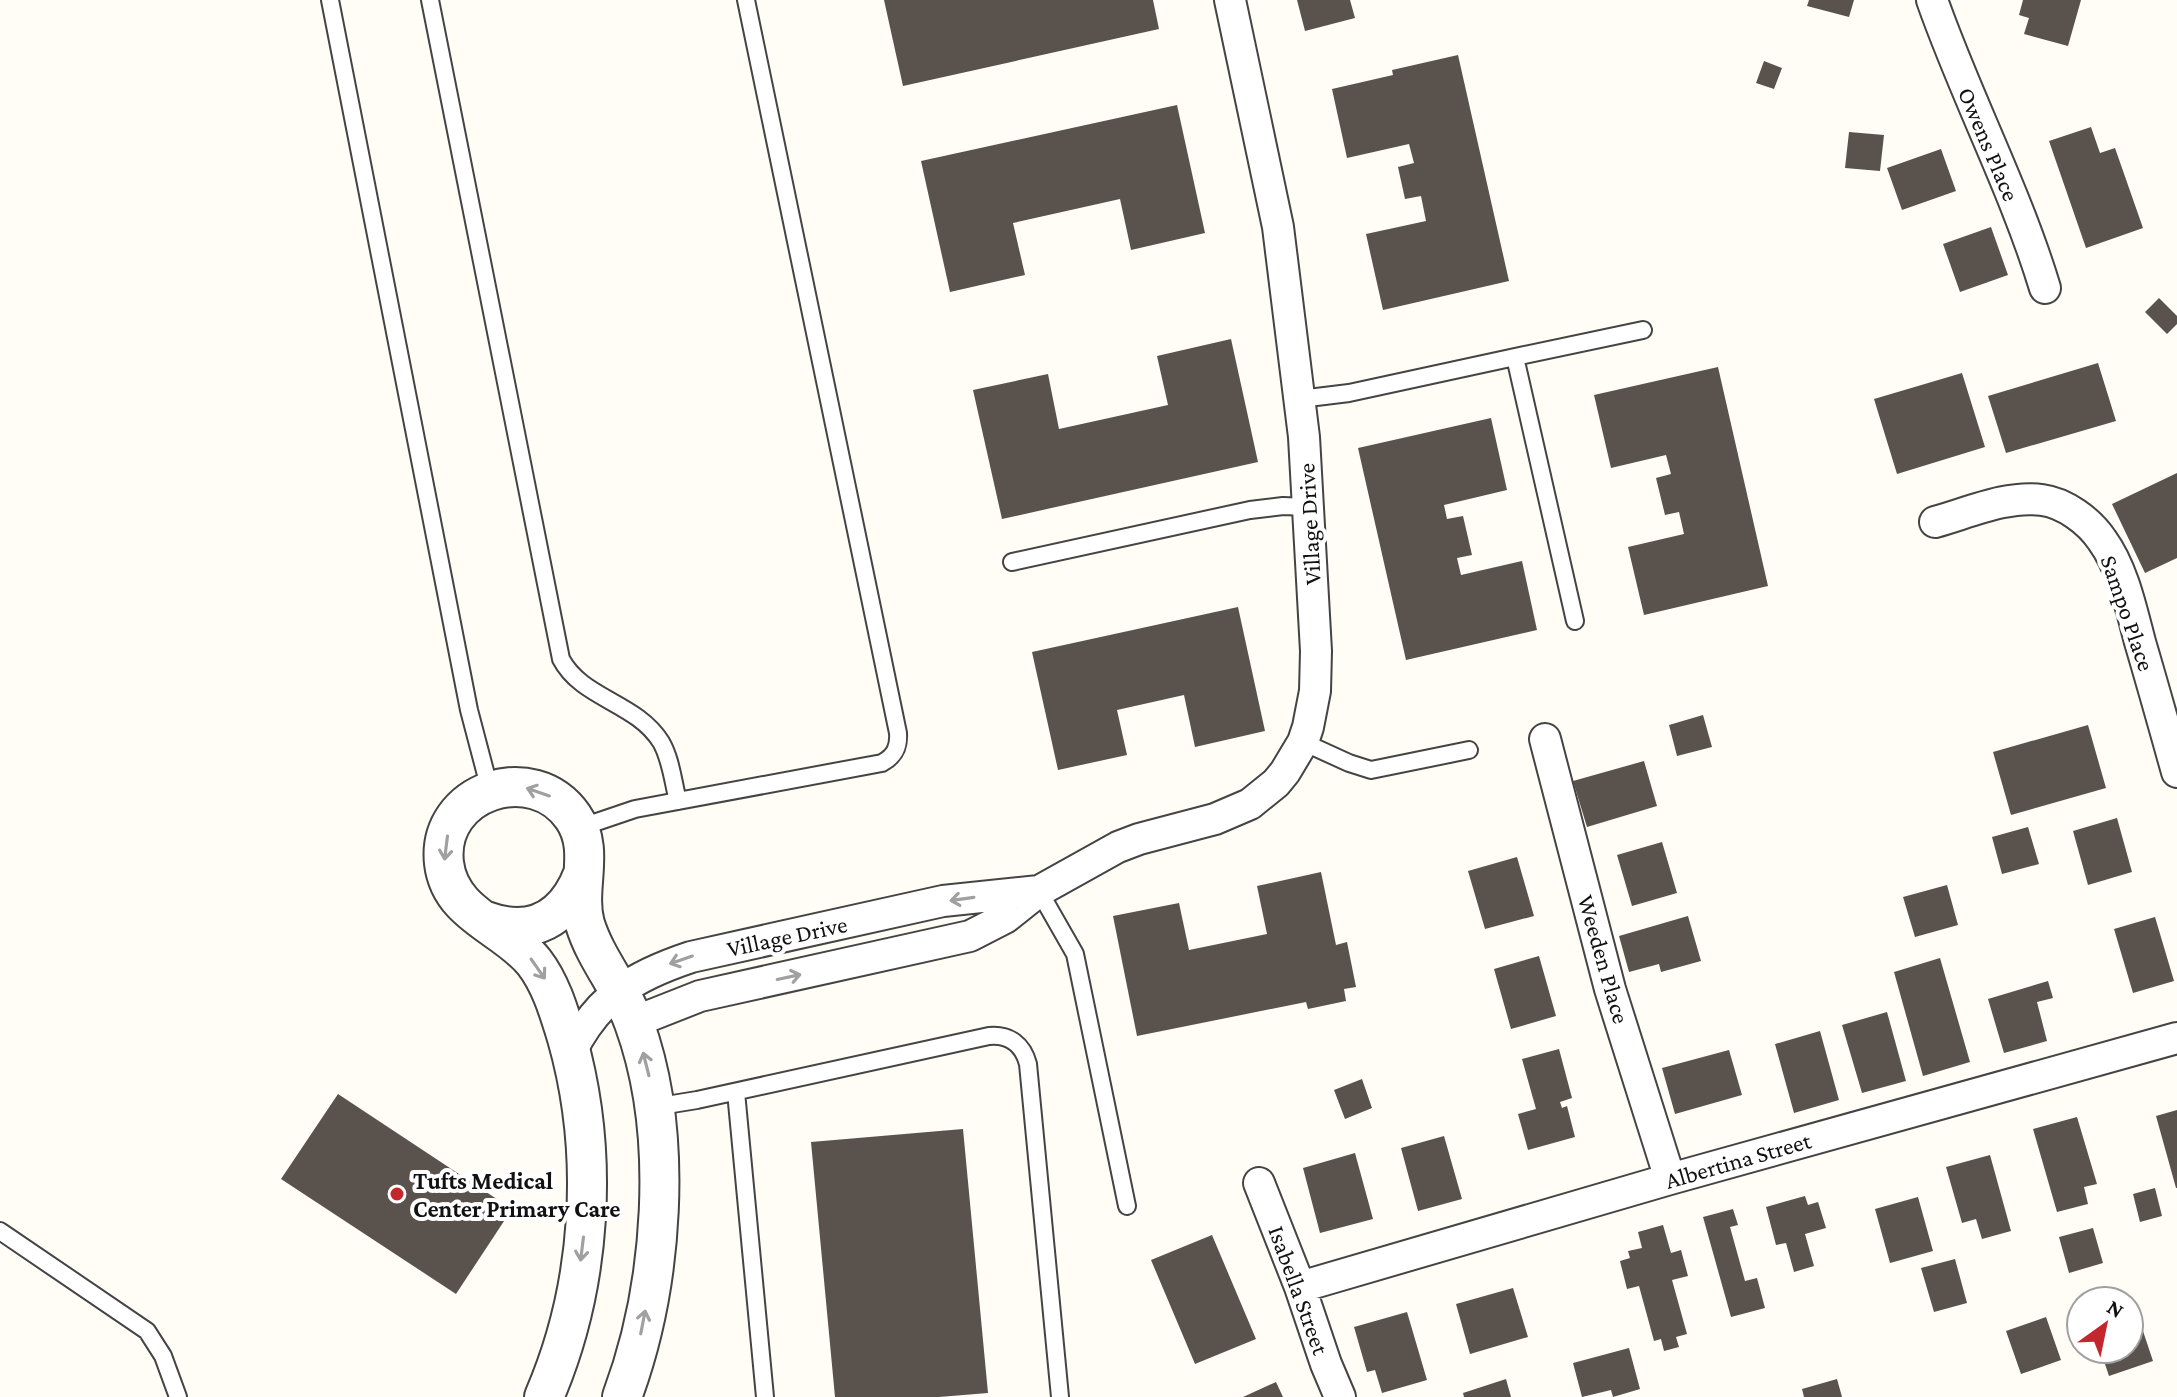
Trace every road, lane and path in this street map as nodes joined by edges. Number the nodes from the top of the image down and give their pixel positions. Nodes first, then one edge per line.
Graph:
1 (330, 0) edge
2 (430, 0) edge
3 (746, 0) edge
4 (1230, 0) edge
5 (1932, 0) edge
6 (2045, 288) dead end
7 (1643, 330) dead end
8 (1515, 357) junction
9 (1300, 399) junction
10 (1308, 507) junction
11 (1935, 522) dead end
12 (1012, 562) dead end
13 (1575, 621) dead end
14 (1545, 739) dead end
15 (1303, 742) junction
16 (1469, 750) dead end
17 (2177, 772) edge
18 (490, 790) junction
19 (678, 801) junction
20 (579, 828) junction
21 (583, 874) junction
22 (1039, 891) junction
23 (480, 918) junction
24 (626, 1006) junction
25 (2177, 1038) edge
26 (571, 1052) junction
27 (736, 1092) junction
28 (654, 1107) junction
29 (1670, 1179) junction
30 (1259, 1183) dead end
31 (1127, 1206) dead end
32 (0, 1231) edge
33 (1300, 1287) junction
34 (178, 1397) edge
35 (544, 1397) edge
36 (622, 1397) edge
37 (765, 1397) edge
38 (1060, 1397) edge
39 (1340, 1397) edge

1 - 18 lane
2 - 19 lane
3 - 19 lane
4 - 9 street, Village Drive
5 - 6 street, Owens Place
7 - 8 lane
8 - 9 lane
8 - 13 lane
9 - 10 street, Village Drive
10 - 12 lane
10 - 15 street, Village Drive
11 - 17 street, Sampo Place
14 - 29 street, Weeden Place
15 - 16 lane
15 - 22 street, Village Drive
20 -> 18 street
18 -> 23 street
19 - 20 lane
20 - 21 street
21 - 23 street
21 - 24 street
24 -> 22 street, Village Drive
22 -> 24 street, Village Drive
22 - 31 lane
23 -> 26 street
24 - 26 street, Village Drive
28 -> 24 street
25 - 29 street, Albertina Street
26 -> 35 street
27 - 28 lane
27 - 37 lane
27 - 38 lane
36 -> 28 street
29 - 33 street, Albertina Street
30 - 33 street, Isabella Street
32 - 34 lane
33 - 39 street, Isabella Street

